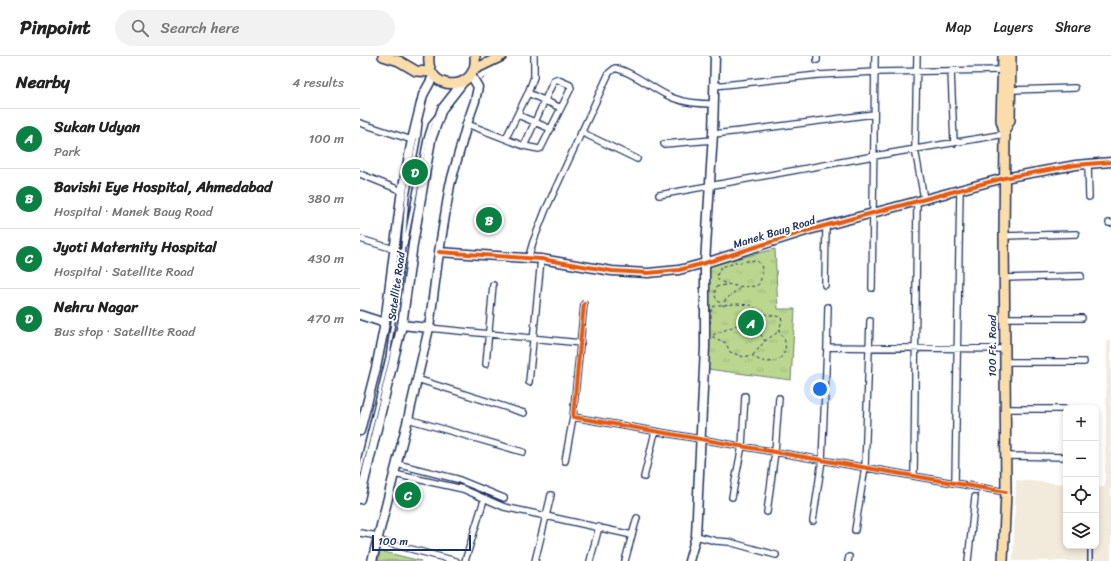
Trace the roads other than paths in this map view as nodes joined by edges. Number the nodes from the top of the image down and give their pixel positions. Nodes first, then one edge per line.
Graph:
1 (383, 56) edge
2 (429, 56) edge
3 (476, 56) edge
4 (502, 56) edge
5 (534, 56) edge
6 (715, 56) edge
7 (875, 56) edge
8 (916, 56) edge
9 (1003, 56) edge
10 (1011, 56) edge
11 (1002, 70) junction
12 (951, 71) junction
13 (875, 72) junction
14 (916, 72) junction
15 (433, 73) junction
16 (470, 75) junction
17 (714, 86) junction
18 (1075, 88) dead end
19 (1011, 90) junction
20 (528, 93) junction
21 (423, 95) junction
22 (544, 100) junction
23 (714, 104) junction
24 (561, 108) junction
25 (442, 109) junction
26 (874, 114) junction
27 (518, 115) junction
28 (535, 122) junction
29 (360, 123) edge
30 (467, 124) junction
31 (551, 129) junction
32 (581, 132) junction
33 (1005, 132) junction
34 (713, 137) junction
35 (506, 138) junction
36 (412, 140) junction
37 (954, 143) junction
38 (664, 144) dead end
39 (524, 146) junction
40 (915, 149) junction
41 (874, 156) junction
42 (638, 159) dead end
43 (1111, 162) edge
44 (1088, 164) junction
45 (360, 174) edge
46 (1004, 178) junction
47 (710, 186) junction
48 (960, 190) junction
49 (402, 191) junction
50 (659, 195) dead end
51 (1089, 197) dead end
52 (921, 200) junction
53 (872, 213) junction
54 (826, 226) junction
55 (1076, 234) dead end
56 (1004, 236) junction
57 (360, 239) edge
58 (394, 249) junction
59 (438, 252) junction
60 (528, 258) junction
61 (402, 259) junction
62 (541, 260) junction
63 (705, 263) junction
64 (1081, 276) dead end
65 (1004, 278) junction
66 (493, 285) dead end
67 (825, 285) dead end
68 (872, 288) dead end
69 (584, 304) dead end
70 (828, 307) dead end
71 (361, 316) edge
72 (1004, 318) junction
73 (1082, 318) dead end
74 (870, 321) dead end
75 (385, 323) junction
76 (402, 325) junction
77 (429, 328) junction
78 (488, 334) junction
79 (532, 338) junction
80 (581, 343) junction
81 (827, 347) junction
82 (870, 348) junction
83 (915, 348) junction
84 (958, 348) junction
85 (1004, 349) junction
86 (1004, 362) junction
87 (1084, 362) dead end
88 (486, 364) dead end
89 (418, 379) junction
90 (529, 382) dead end
91 (745, 396) dead end
92 (779, 398) dead end
93 (1004, 409) junction
94 (1063, 409) edge
95 (524, 413) dead end
96 (573, 417) junction
97 (408, 419) junction
98 (360, 431) edge
99 (655, 432) junction
100 (700, 440) junction
101 (742, 446) junction
102 (523, 452) dead end
103 (775, 452) junction
104 (1005, 456) junction
105 (1063, 457) edge
106 (822, 460) junction
107 (565, 461) dead end
108 (397, 464) junction
109 (865, 467) junction
110 (360, 472) edge
111 (394, 474) junction
112 (914, 476) junction
113 (644, 477) dead end
114 (955, 483) junction
115 (1006, 492) junction
116 (551, 495) dead end
117 (732, 497) dead end
118 (975, 497) dead end
119 (504, 498) dead end
120 (360, 499) edge
121 (483, 503) dead end
122 (767, 512) dead end
123 (546, 516) junction
124 (637, 518) dead end
125 (813, 521) dead end
126 (599, 528) junction
127 (855, 530) dead end
128 (360, 533) edge
129 (632, 535) junction
130 (696, 536) junction
131 (378, 538) junction
132 (1090, 549) edge
133 (776, 555) dead end
134 (372, 561) edge
135 (456, 561) edge
136 (465, 561) edge
137 (535, 561) edge
138 (590, 561) edge
139 (625, 561) edge
140 (689, 561) edge
141 (968, 561) edge
142 (1003, 561) edge
143 (1090, 561) edge

1 - 15 main road
2 - 15 main road
3 - 16 main road
4 - 16 main road
5 - 20 street
6 - 17 street
7 - 13 street
8 - 14 street
9 - 11 main road, 100 Ft. Road
10 - 19 main road, 100 Ft. Road
11 - 12 street
11 - 33 main road, 100 Ft. Road
12 - 14 street
12 - 37 street
13 - 14 street
13 - 17 street
13 - 26 street
14 - 40 street
15 - 16 main road
15 - 21 street, Satellite Road
16 - 25 street, Satellite Road
16 - 30 street
17 - 23 street
18 - 19 street
19 - 33 main road, 100 Ft. Road
20 - 22 street
20 - 27 street
21 - 36 street, Satellite Road
21 - 61 lane
22 - 24 street
22 - 24 street
22 - 28 street
23 - 32 street
23 - 34 street
24 - 31 street
25 - 61 lane
25 - 76 street, Satellite Road
26 - 34 street
26 - 41 street
27 - 28 street
27 - 35 street
28 - 31 street
28 - 39 street
29 - 36 street
30 - 35 street
30 - 59 street
31 - 39 street
32 - 42 street
32 - 60 street
33 - 37 street
33 - 46 main road, 100 Ft. Road
34 - 38 street
34 - 47 street
35 - 39 street
36 - 49 street, Satellite Road
37 - 40 street
40 - 41 street
40 - 52 street
41 - 47 street
41 - 53 street
43 - 44 street, Manek Baug Road
44 - 46 street, Manek Baug Road
44 - 51 street
45 - 49 street
46 - 48 street, Manek Baug Road
46 - 56 main road, 100 Ft. Road
47 - 50 street
47 - 63 street
48 - 52 street, Manek Baug Road
48 - 84 street
49 - 58 street, Satellite Road
52 - 53 street, Manek Baug Road
52 - 83 street
53 - 54 street, Manek Baug Road
53 - 68 street
54 - 63 street, Manek Baug Road
54 - 67 street
55 - 56 street
56 - 65 main road, 100 Ft. Road
57 - 58 street
58 - 75 street, Satellite Road
59 - 60 street, Manek Baug Road
59 - 77 street
60 - 62 street, Manek Baug Road
61 - 110 lane
62 - 63 street, Manek Baug Road
62 - 79 street
63 - 100 street
64 - 65 street
65 - 72 main road, 100 Ft. Road
66 - 78 street
69 - 80 street
70 - 81 street
71 - 75 street
72 - 73 street
72 - 85 main road, 100 Ft. Road
74 - 82 street
75 - 98 street, Satellite Road
76 - 77 street
76 - 120 street, Satellite Road
77 - 78 street
77 - 89 street
78 - 79 street
78 - 88 street
79 - 80 street
79 - 90 street
80 - 96 street
81 - 82 street
81 - 106 street
82 - 83 street
82 - 109 street
83 - 84 street
83 - 112 street
84 - 85 street
84 - 114 street
85 - 86 main road, 100 Ft. Road
86 - 87 street
86 - 93 main road, 100 Ft. Road
89 - 95 street
89 - 97 street
91 - 101 street
92 - 103 street
93 - 94 street
93 - 104 main road, 100 Ft. Road
96 - 99 street
96 - 107 street
97 - 102 street
97 - 108 street
99 - 100 street
99 - 113 street
100 - 101 street
100 - 130 street
101 - 103 street
101 - 117 street
103 - 106 street
103 - 122 street
104 - 105 street
104 - 115 main road, 100 Ft. Road
106 - 109 street
106 - 125 street
108 - 111 street
108 - 119 street
109 - 112 street
109 - 127 street
111 - 123 street
111 - 131 street
112 - 114 street
114 - 115 street
115 - 142 main road, 100 Ft. Road
116 - 123 street
118 - 141 street
121 - 136 street
123 - 126 street
123 - 137 street
124 - 129 street
126 - 129 street
126 - 138 street
128 - 131 street
129 - 139 street
130 - 133 street
130 - 140 street
131 - 134 street
131 - 135 street
132 - 143 lane

